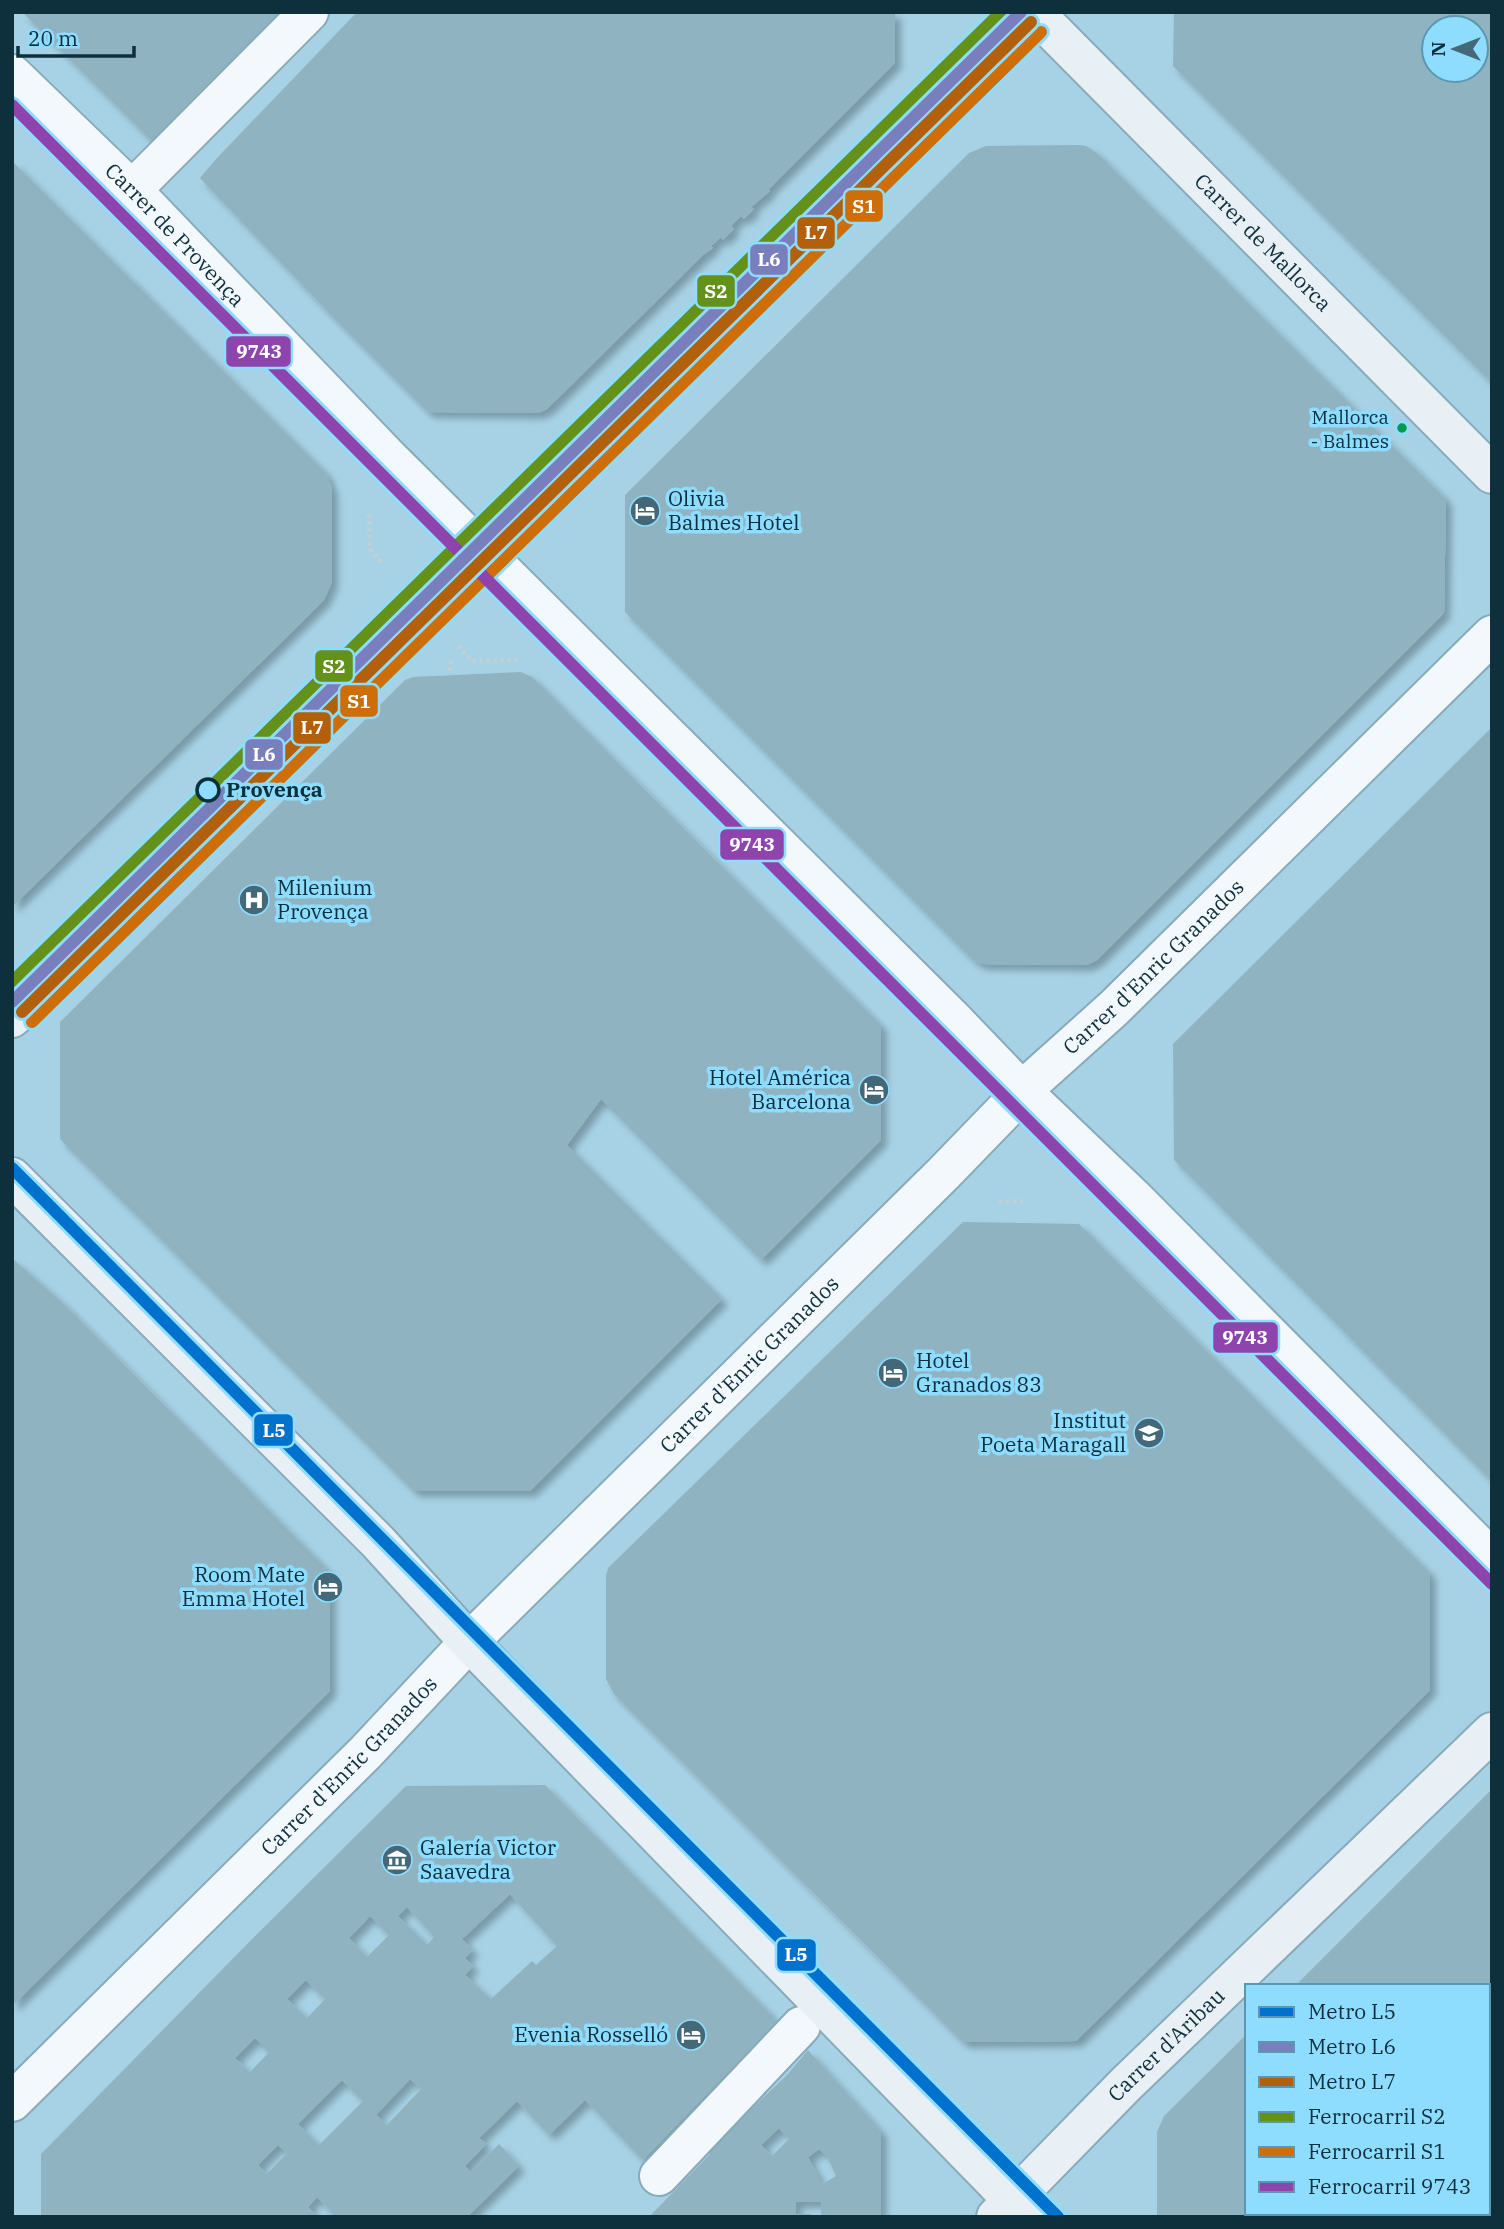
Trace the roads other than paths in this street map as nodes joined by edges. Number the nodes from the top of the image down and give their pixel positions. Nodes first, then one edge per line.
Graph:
1 (309, 12) edge
2 (1034, 12) edge
3 (12, 74) edge
4 (132, 190) junction
5 (1492, 474) edge
6 (485, 554) junction
7 (1492, 635) edge
8 (12, 1018) edge
9 (1023, 1092) junction
10 (12, 1177) edge
11 (1492, 1559) edge
12 (469, 1642) junction
13 (1492, 1732) edge
14 (801, 2026) dead end
15 (12, 2102) edge
16 (659, 2176) dead end
17 (1012, 2211) edge

1 - 4 street
2 - 5 main road, Carrer de Mallorca
2 - 6 main road
3 - 4 street, Carrer de Provença
4 - 6 street, Carrer de Provença
6 - 8 main road
6 - 9 street, Carrer de Provença
7 - 9 street, Carrer d'Enric Granados
9 - 11 street, Carrer de Provença
9 - 12 street, Carrer d'Enric Granados
10 - 12 main road
12 - 15 street, Carrer d'Enric Granados
12 - 17 main road
13 - 17 main road, Carrer d'Aribau
14 - 16 street

